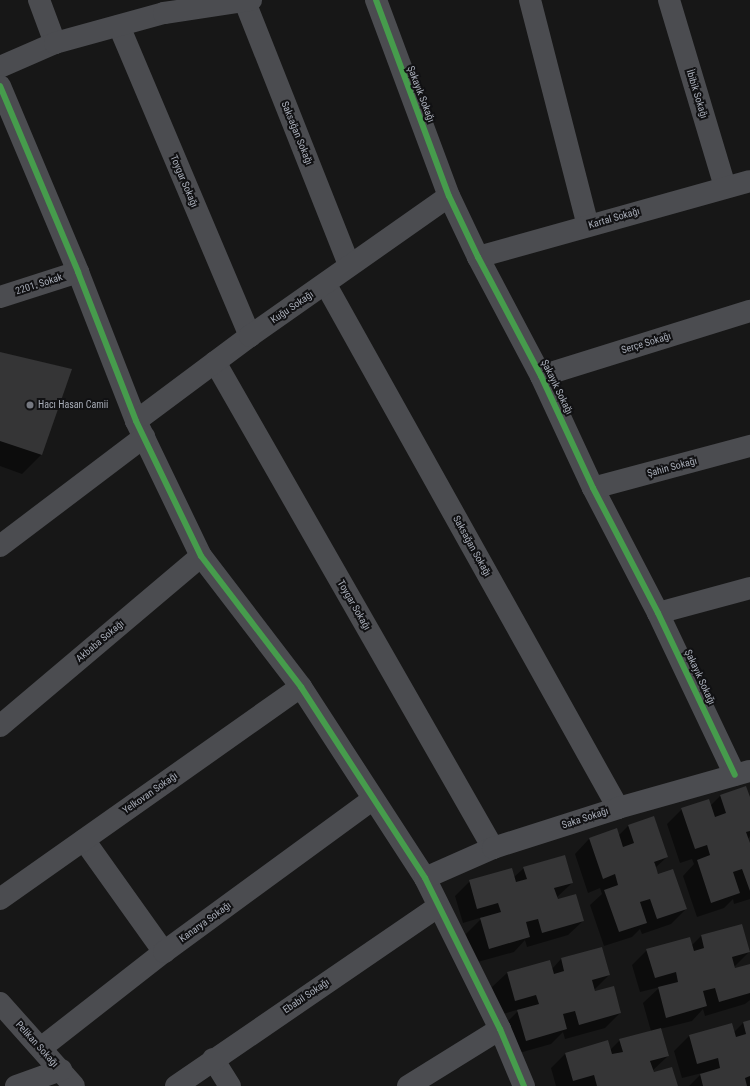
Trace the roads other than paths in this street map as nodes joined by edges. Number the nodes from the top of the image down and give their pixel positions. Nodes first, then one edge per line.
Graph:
1 (39, 0) edge
2 (376, 0) edge
3 (530, 0) edge
4 (669, 0) edge
5 (248, 1) edge
6 (162, 6) edge
7 (119, 26) junction
8 (55, 43) junction
9 (0, 67) edge
10 (0, 86) edge
11 (750, 181) edge
12 (725, 187) junction
13 (449, 196) junction
14 (588, 226) junction
15 (478, 257) junction
16 (349, 265) junction
17 (78, 272) junction
18 (326, 285) junction
19 (0, 297) edge
20 (750, 311) edge
21 (250, 336) junction
22 (215, 362) junction
23 (541, 376) junction
24 (140, 429) junction
25 (750, 446) edge
26 (593, 488) junction
27 (0, 546) edge
28 (201, 556) junction
29 (750, 588) edge
30 (658, 613) junction
31 (301, 687) junction
32 (0, 726) edge
33 (743, 773) edge
34 (373, 799) junction
35 (618, 808) junction
36 (84, 840) junction
37 (494, 848) junction
38 (425, 878) junction
39 (0, 899) edge
40 (437, 907) junction
41 (164, 952) junction
42 (0, 1003) edge
43 (500, 1029) junction
44 (41, 1048) junction
45 (213, 1059) junction
46 (67, 1078) edge
47 (16, 1086) edge
48 (176, 1086) edge
49 (230, 1086) edge
50 (408, 1086) edge
51 (524, 1086) edge

1 - 8 street
2 - 13 street, Şakayık Sokağı
3 - 14 street
4 - 12 street, İbibik Sokağı
5 - 6 street
5 - 16 street, Saksağan Sokağı
6 - 7 street
7 - 8 street
7 - 21 street, Toygar Sokağı
8 - 9 street
10 - 17 street
11 - 12 street, Kartal Sokağı
12 - 14 street, Kartal Sokağı
13 - 15 street, Şakayık Sokağı
13 - 16 street, Kuğu Sokağı
14 - 15 street, Kartal Sokağı
15 - 23 street, Şakayık Sokağı
16 - 18 street, Kuğu Sokağı
17 - 19 street, 2201. Sokak
17 - 24 street
18 - 21 street, Kuğu Sokağı
18 - 35 street, Saksağan Sokağı
20 - 23 street, Serçe Sokağı
21 - 22 street, Kuğu Sokağı
22 - 24 street, Kuğu Sokağı
22 - 37 street, Toygar Sokağı
23 - 26 street, Şakayık Sokağı
24 - 27 street, Kuğu Sokağı
24 - 28 street
25 - 26 street, Şahin Sokağı
26 - 30 street, Şakayık Sokağı
28 - 31 street
28 - 32 street, Akbaba Sokağı
29 - 30 street
30 - 33 street, Şakayık Sokağı
31 - 34 street
31 - 36 street, Yelkovan Sokağı
33 - 35 street, Saka Sokağı
34 - 38 street
34 - 41 street, Kanarya Sokağı
35 - 37 street, Saka Sokağı
36 - 39 street, Yelkovan Sokağı
36 - 41 street
37 - 38 street, Saka Sokağı
38 - 40 street
40 - 43 street
40 - 45 street, Ebabil Sokağı
41 - 44 street, Kanarya Sokağı
42 - 44 street, Pelikan Sokağı
43 - 50 street
43 - 51 street
44 - 46 street, Pelikan Sokağı
45 - 48 street, Ebabil Sokağı
45 - 49 street
46 - 47 street

